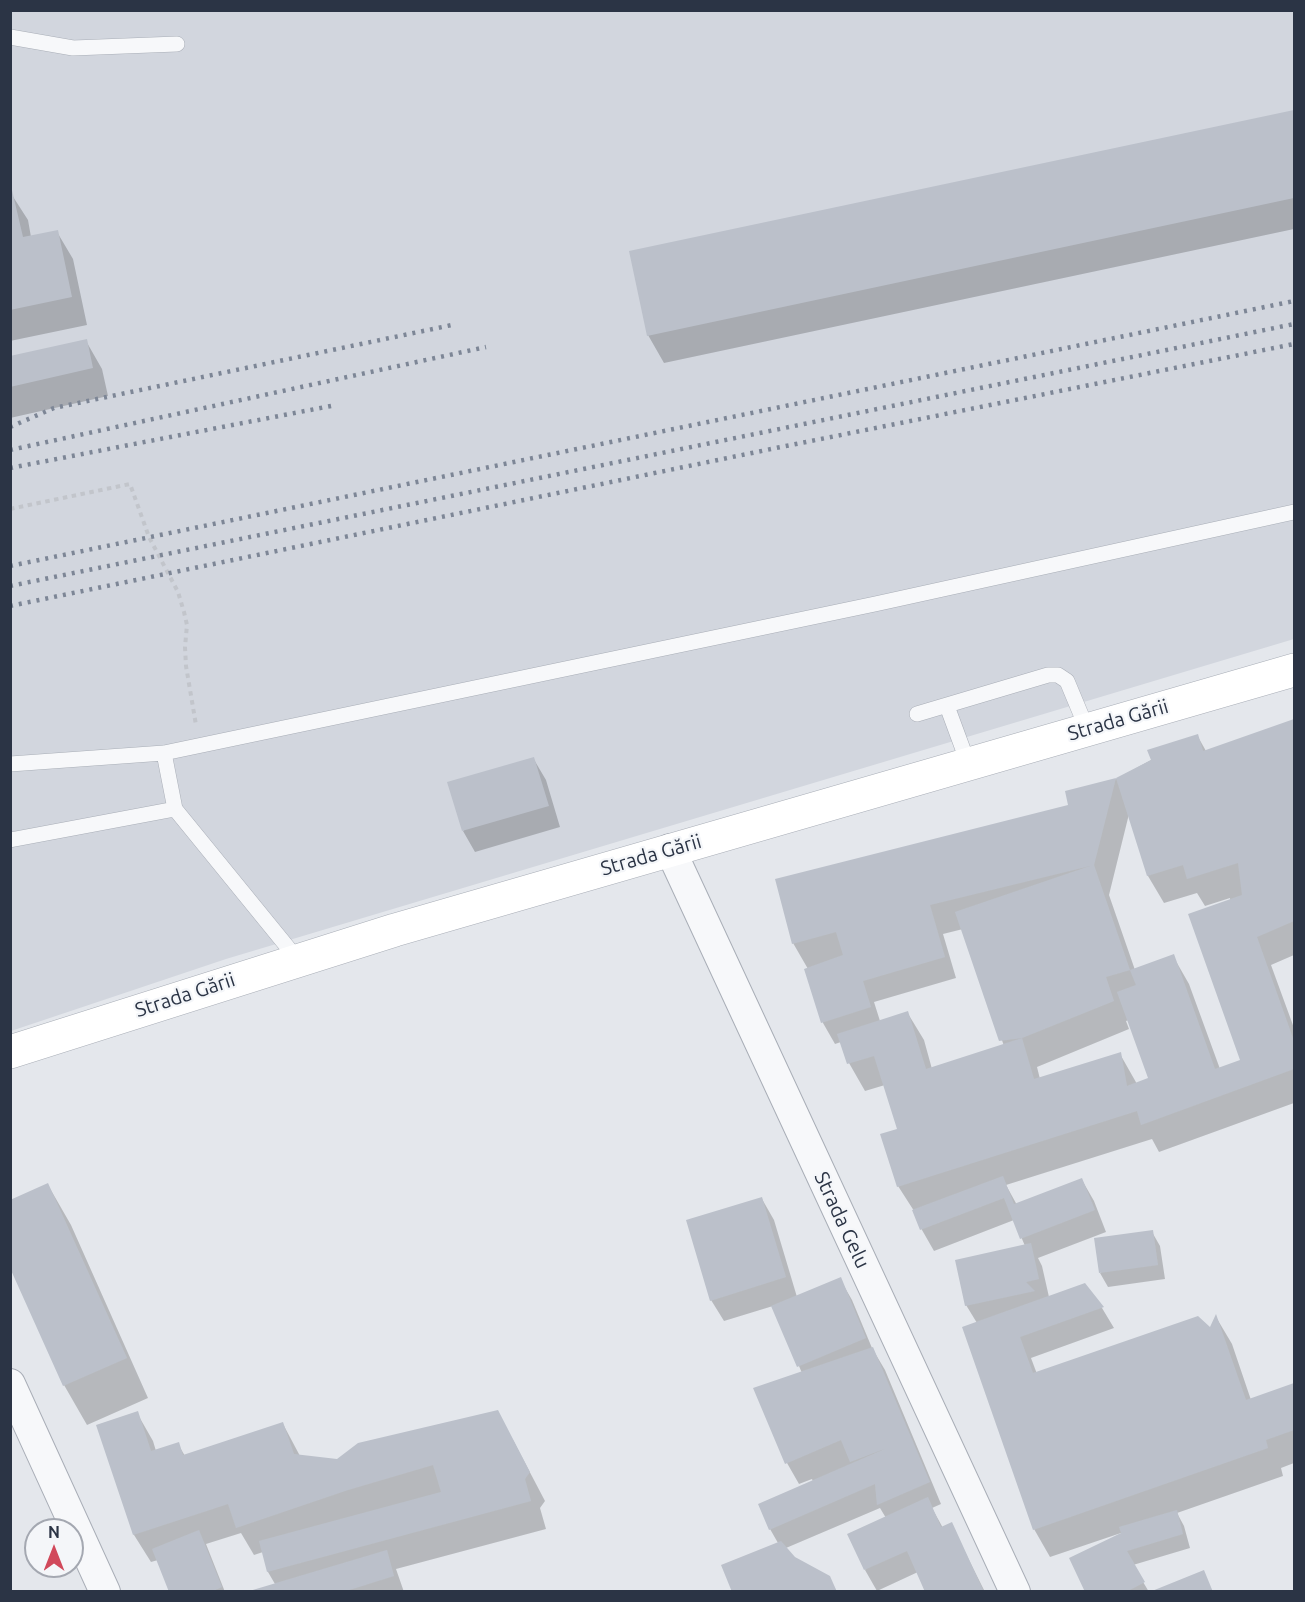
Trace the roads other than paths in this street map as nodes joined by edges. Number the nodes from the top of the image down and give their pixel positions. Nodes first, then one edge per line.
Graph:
1 (10, 38) edge
2 (177, 44) dead end
3 (1294, 512) edge
4 (1294, 670) edge
5 (947, 706) junction
6 (917, 714) dead end
7 (1087, 729) junction
8 (164, 753) junction
9 (968, 763) junction
10 (10, 764) edge
11 (175, 809) junction
12 (10, 840) edge
13 (670, 849) junction
14 (298, 960) junction
15 (10, 1052) edge
16 (10, 1384) edge
17 (105, 1592) edge
18 (1015, 1592) edge

1 - 2 lane
3 - 8 lane
4 - 7 main road, Strada Gării
5 - 6 lane
5 - 7 lane
5 - 9 lane
7 - 9 main road, Strada Gării
8 - 10 lane
8 - 11 lane
9 - 13 main road, Strada Gării
11 - 12 lane
11 - 14 lane
13 - 14 main road, Strada Gării
13 - 18 street, Strada Gelu
14 - 15 main road, Strada Gării
16 - 17 street

